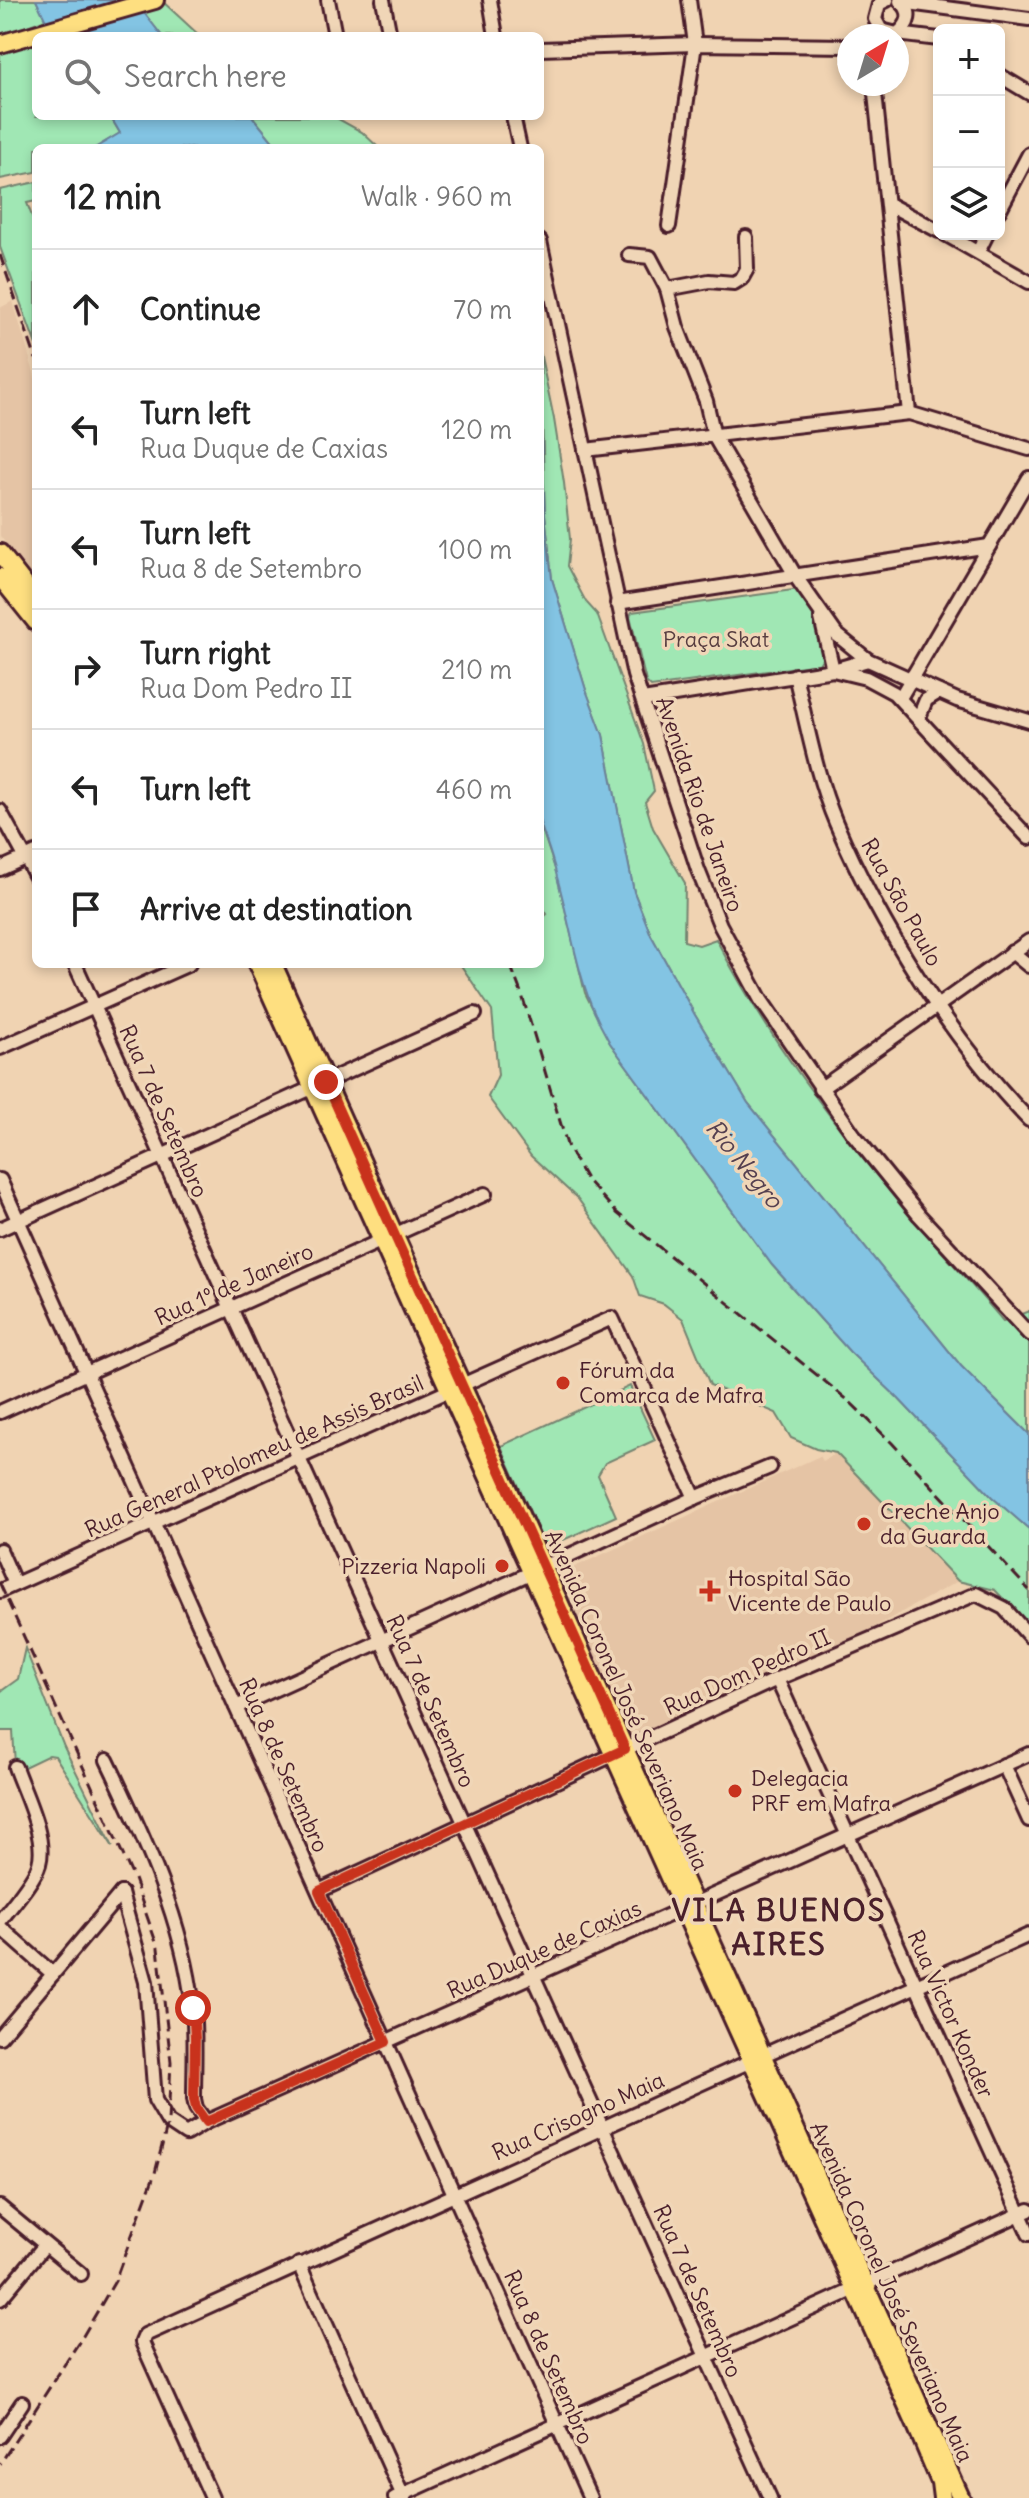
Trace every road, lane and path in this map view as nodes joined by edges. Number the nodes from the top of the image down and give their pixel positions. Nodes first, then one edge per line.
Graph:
1 (155, 0) edge
2 (328, 0) edge
3 (383, 0) edge
4 (490, 0) edge
5 (689, 0) edge
6 (878, 0) edge
7 (887, 0) edge
8 (899, 1) edge
9 (875, 17) junction
10 (1029, 19) edge
11 (873, 24) edge
12 (878, 24) edge
13 (905, 24) edge
14 (43, 32) edge
15 (334, 32) edge
16 (389, 32) edge
17 (495, 32) edge
18 (32, 35) edge
19 (909, 36) edge
20 (933, 38) edge
21 (0, 44) edge
22 (695, 44) junction
23 (837, 46) edge
24 (544, 49) edge
25 (1005, 79) edge
26 (1029, 93) edge
27 (875, 96) edge
28 (514, 120) edge
29 (519, 144) edge
30 (1029, 154) edge
31 (1005, 200) edge
32 (888, 204) junction
33 (669, 226) dead end
34 (933, 228) edge
35 (746, 237) dead end
36 (956, 240) edge
37 (984, 240) edge
38 (978, 252) junction
39 (629, 255) dead end
40 (544, 260) edge
41 (1029, 282) edge
42 (667, 289) junction
43 (909, 413) junction
44 (714, 436) junction
45 (1029, 449) edge
46 (585, 450) junction
47 (1029, 478) edge
48 (989, 546) junction
49 (0, 553) edge
50 (0, 577) edge
51 (796, 577) junction
52 (32, 594) edge
53 (617, 603) junction
54 (820, 615) junction
55 (32, 617) edge
56 (868, 660) junction
57 (833, 670) junction
58 (795, 675) junction
59 (912, 678) junction
60 (939, 692) junction
61 (900, 698) junction
62 (643, 700) junction
63 (919, 717) junction
64 (1029, 721) edge
65 (0, 811) edge
66 (1029, 838) edge
67 (32, 855) edge
68 (0, 869) edge
69 (1029, 941) edge
70 (1012, 952) junction
71 (1029, 966) edge
72 (77, 968) edge
73 (180, 968) edge
74 (259, 968) edge
75 (275, 968) edge
76 (94, 1006) junction
77 (939, 1007) junction
78 (475, 1014) dead end
79 (0, 1048) edge
80 (319, 1085) junction
81 (820, 1089) junction
82 (1029, 1120) edge
83 (162, 1156) junction
84 (0, 1180) edge
85 (485, 1194) dead end
86 (18, 1221) junction
87 (0, 1229) edge
88 (388, 1237) junction
89 (231, 1308) junction
90 (1029, 1333) edge
91 (86, 1371) junction
92 (456, 1389) junction
93 (0, 1412) edge
94 (299, 1458) junction
95 (770, 1467) dead end
96 (695, 1498) junction
97 (154, 1523) junction
98 (0, 1550) edge
99 (537, 1570) junction
100 (15, 1584) junction
101 (0, 1591) edge
102 (1029, 1636) edge
103 (382, 1641) junction
104 (777, 1679) junction
105 (236, 1707) junction
106 (619, 1752) junction
107 (1029, 1754) edge
108 (107, 1760) dead end
109 (1004, 1765) junction
110 (15, 1767) dead end
111 (1029, 1820) edge
112 (465, 1824) junction
113 (848, 1835) junction
114 (319, 1891) junction
115 (689, 1906) junction
116 (0, 1921) edge
117 (0, 1927) edge
118 (1029, 1935) edge
119 (53, 1974) junction
120 (533, 1976) junction
121 (916, 1986) junction
122 (0, 2037) edge
123 (386, 2042) junction
124 (757, 2058) junction
125 (206, 2122) junction
126 (602, 2127) junction
127 (454, 2194) junction
128 (0, 2207) edge
129 (1024, 2212) edge
130 (1029, 2234) edge
131 (45, 2245) junction
132 (299, 2264) junction
133 (81, 2274) dead end
134 (860, 2287) junction
135 (0, 2299) edge
136 (706, 2357) junction
137 (22, 2403) dead end
138 (557, 2424) junction
139 (0, 2436) edge
140 (938, 2476) junction
141 (401, 2497) edge
142 (212, 2498) edge
143 (590, 2498) edge
144 (770, 2498) edge
145 (931, 2498) edge
146 (942, 2498) edge
147 (961, 2498) edge

1 - 14 main road
2 - 15 street
3 - 16 street
4 - 17 street
5 - 22 street
6 - 9 street
7 - 9 street
8 - 10 street
8 - 13 street
9 - 11 street
9 - 12 street
18 - 21 main road
19 - 20 street
22 - 23 street
22 - 24 street
22 - 33 street
25 - 26 street
27 - 32 street
28 - 29 street
30 - 31 street
32 - 34 street
32 - 43 street
35 - 42 street
36 - 38 street
37 - 38 street
38 - 41 street
39 - 42 street
40 - 46 street, Avenida Rio de Janeiro
42 - 44 street
43 - 44 street
43 - 45 street
44 - 46 street
44 - 51 street
46 - 53 street, Avenida Rio de Janeiro
47 - 48 street
48 - 51 street
48 - 59 street
49 - 52 main road
50 - 55 main road
51 - 53 street
51 - 54 street
53 - 62 street, Avenida Rio de Janeiro
54 - 56 street
54 - 57 street
56 - 57 street
56 - 59 street
57 - 58 street
57 - 61 street
58 - 62 street
58 - 77 street, Rua São Paulo
59 - 60 street
59 - 61 street
60 - 63 street
60 - 64 street
61 - 63 street
62 - 81 street, Avenida Rio de Janeiro
63 - 66 street
65 - 67 street
67 - 68 street
69 - 70 street
70 - 71 street
70 - 77 street
72 - 76 street, Rua 7 de Setembro
73 - 76 street
74 - 80 main road, Avenida Coronel José Severiano Maia
75 - 80 main road, Avenida Coronel José Severiano Maia
76 - 79 street
76 - 83 street, Rua 7 de Setembro
77 - 81 street
77 - 82 street, Rua São Paulo
78 - 80 street
80 - 83 street
80 - 88 main road, Avenida Coronel José Severiano Maia
81 - 90 street, Avenida Rio de Janeiro
83 - 86 street
83 - 89 street, Rua 7 de Setembro
84 - 86 street, Rua 8 de Setembro
85 - 88 street, Rua 1º de Janeiro
86 - 87 street
86 - 91 street, Rua 8 de Setembro
88 - 89 street, Rua 1º de Janeiro
88 - 92 main road, Avenida Coronel José Severiano Maia
89 - 91 street, Rua 1º de Janeiro
89 - 94 street, Rua 7 de Setembro
91 - 93 street, Rua 1º de Janeiro
91 - 97 street, Rua 8 de Setembro
92 - 94 street, Rua General Ptolomeu de Assis Brasil
92 - 96 street, Rua General Ptolomeu de Assis Brasil
92 - 99 main road, Avenida Coronel José Severiano Maia
94 - 97 street, Rua General Ptolomeu de Assis Brasil
94 - 103 street, Rua 7 de Setembro
95 - 96 street
96 - 99 street
97 - 100 street, Rua General Ptolomeu de Assis Brasil
97 - 105 street, Rua 8 de Setembro
98 - 100 street
99 - 103 street
99 - 106 main road, Avenida Coronel José Severiano Maia
100 - 101 street, Rua General Ptolomeu de Assis Brasil
102 - 104 street, Rua Dom Pedro II
103 - 105 street
103 - 112 street, Rua 7 de Setembro
104 - 106 street, Rua Dom Pedro II
104 - 113 street, Rua Victor Konder
105 - 114 street, Rua 8 de Setembro
106 - 112 street, Rua Dom Pedro II
106 - 115 main road, Avenida Coronel José Severiano Maia
107 - 109 street, Rua Duque de Caxias
108 - 125 street
109 - 111 street
109 - 113 street, Rua Duque de Caxias
110 - 116 street
112 - 114 street, Rua Dom Pedro II
112 - 120 street, Rua 7 de Setembro
113 - 115 street, Rua Duque de Caxias
113 - 121 street, Rua Victor Konder
114 - 123 street, Rua 8 de Setembro
115 - 120 street, Rua Duque de Caxias
115 - 124 main road, Avenida Coronel José Severiano Maia
117 - 119 street
118 - 121 street, Rua Crisogno Maia
119 - 122 street
119 - 125 street, Rua Duque de Caxias
120 - 123 street, Rua Duque de Caxias
120 - 126 street, Rua 7 de Setembro
121 - 124 street, Rua Crisogno Maia
121 - 129 street, Rua Victor Konder
123 - 125 street, Rua Duque de Caxias
123 - 127 street, Rua 8 de Setembro
124 - 126 street, Rua Crisogno Maia
124 - 134 main road, Avenida Coronel José Severiano Maia
126 - 127 street, Rua Crisogno Maia
126 - 136 street, Rua 7 de Setembro
127 - 132 street, Rua Crisogno Maia
127 - 138 street, Rua 8 de Setembro
128 - 131 street
129 - 130 street, Rua Victor Konder
129 - 134 street
131 - 133 street
131 - 135 street
132 - 141 street
132 - 142 street, Rua Crisogno Maia
134 - 136 street
134 - 140 main road, Avenida Coronel José Severiano Maia
134 - 147 main road, Avenida Coronel José Severiano Maia
136 - 138 street
136 - 144 street, Rua 7 de Setembro
137 - 139 street
138 - 141 street
138 - 143 street, Rua 8 de Setembro
140 - 145 main road
140 - 146 main road, Avenida Coronel José Severiano Maia

